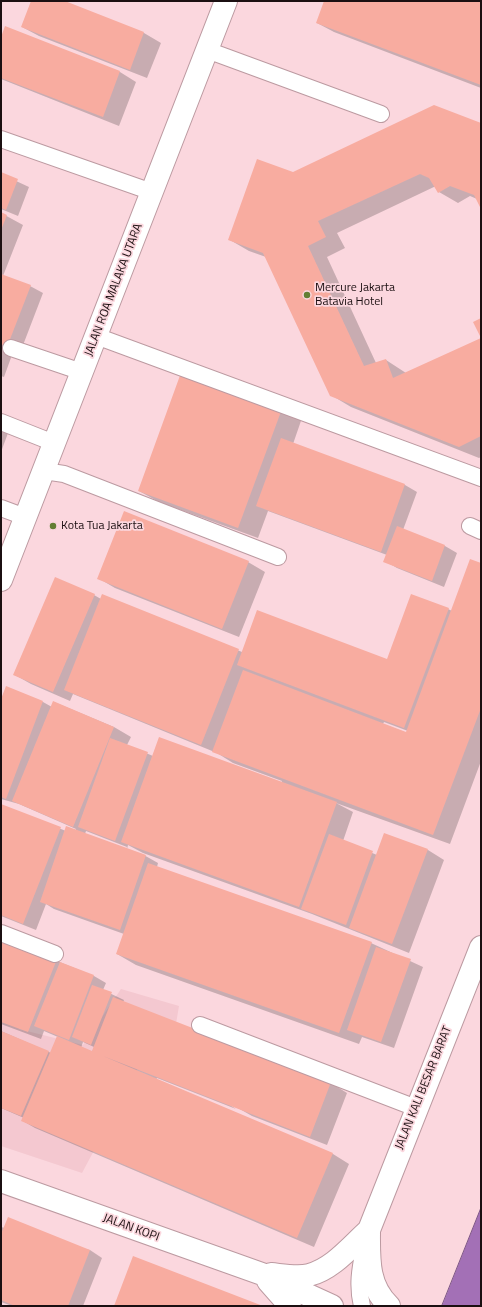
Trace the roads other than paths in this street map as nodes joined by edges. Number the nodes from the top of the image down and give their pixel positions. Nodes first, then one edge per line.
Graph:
1 (226, 1) edge
2 (207, 50) junction
3 (381, 114) dead end
4 (1, 140) edge
5 (152, 192) junction
6 (96, 336) junction
7 (11, 348) dead end
8 (82, 372) junction
9 (1, 422) edge
10 (54, 443) junction
11 (44, 471) junction
12 (481, 478) edge
13 (1, 508) edge
14 (25, 517) junction
15 (278, 557) dead end
16 (1, 580) edge
17 (1, 933) edge
18 (481, 946) edge
19 (55, 954) dead end
20 (200, 1025) dead end
21 (416, 1108) junction
22 (1, 1181) edge
23 (368, 1230) junction
24 (262, 1274) junction
25 (290, 1306) edge
26 (332, 1306) edge
27 (362, 1306) edge
28 (388, 1306) edge

1 - 2 street, JALAN ROA MALAKA UTARA
2 - 3 lane
2 - 5 street, JALAN ROA MALAKA UTARA
4 - 5 lane
5 - 6 street, JALAN ROA MALAKA UTARA
6 - 8 street, JALAN ROA MALAKA UTARA
6 - 12 lane
7 - 8 lane
8 - 10 street, JALAN ROA MALAKA UTARA
9 - 10 lane
10 - 11 street, JALAN ROA MALAKA UTARA
11 - 14 street, JALAN ROA MALAKA UTARA
11 - 15 lane
13 - 14 lane
14 - 16 street, JALAN ROA MALAKA UTARA
17 - 19 lane
18 - 21 street, JALAN KALI BESAR BARAT
20 - 21 lane
21 - 23 street, JALAN KALI BESAR BARAT
22 - 24 street, JALAN KOPI
23 - 24 street, JALAN KALI BESAR BARAT
23 - 27 lane
23 - 28 street, JALAN KALI BESAR BARAT
24 - 25 street
24 - 26 street

